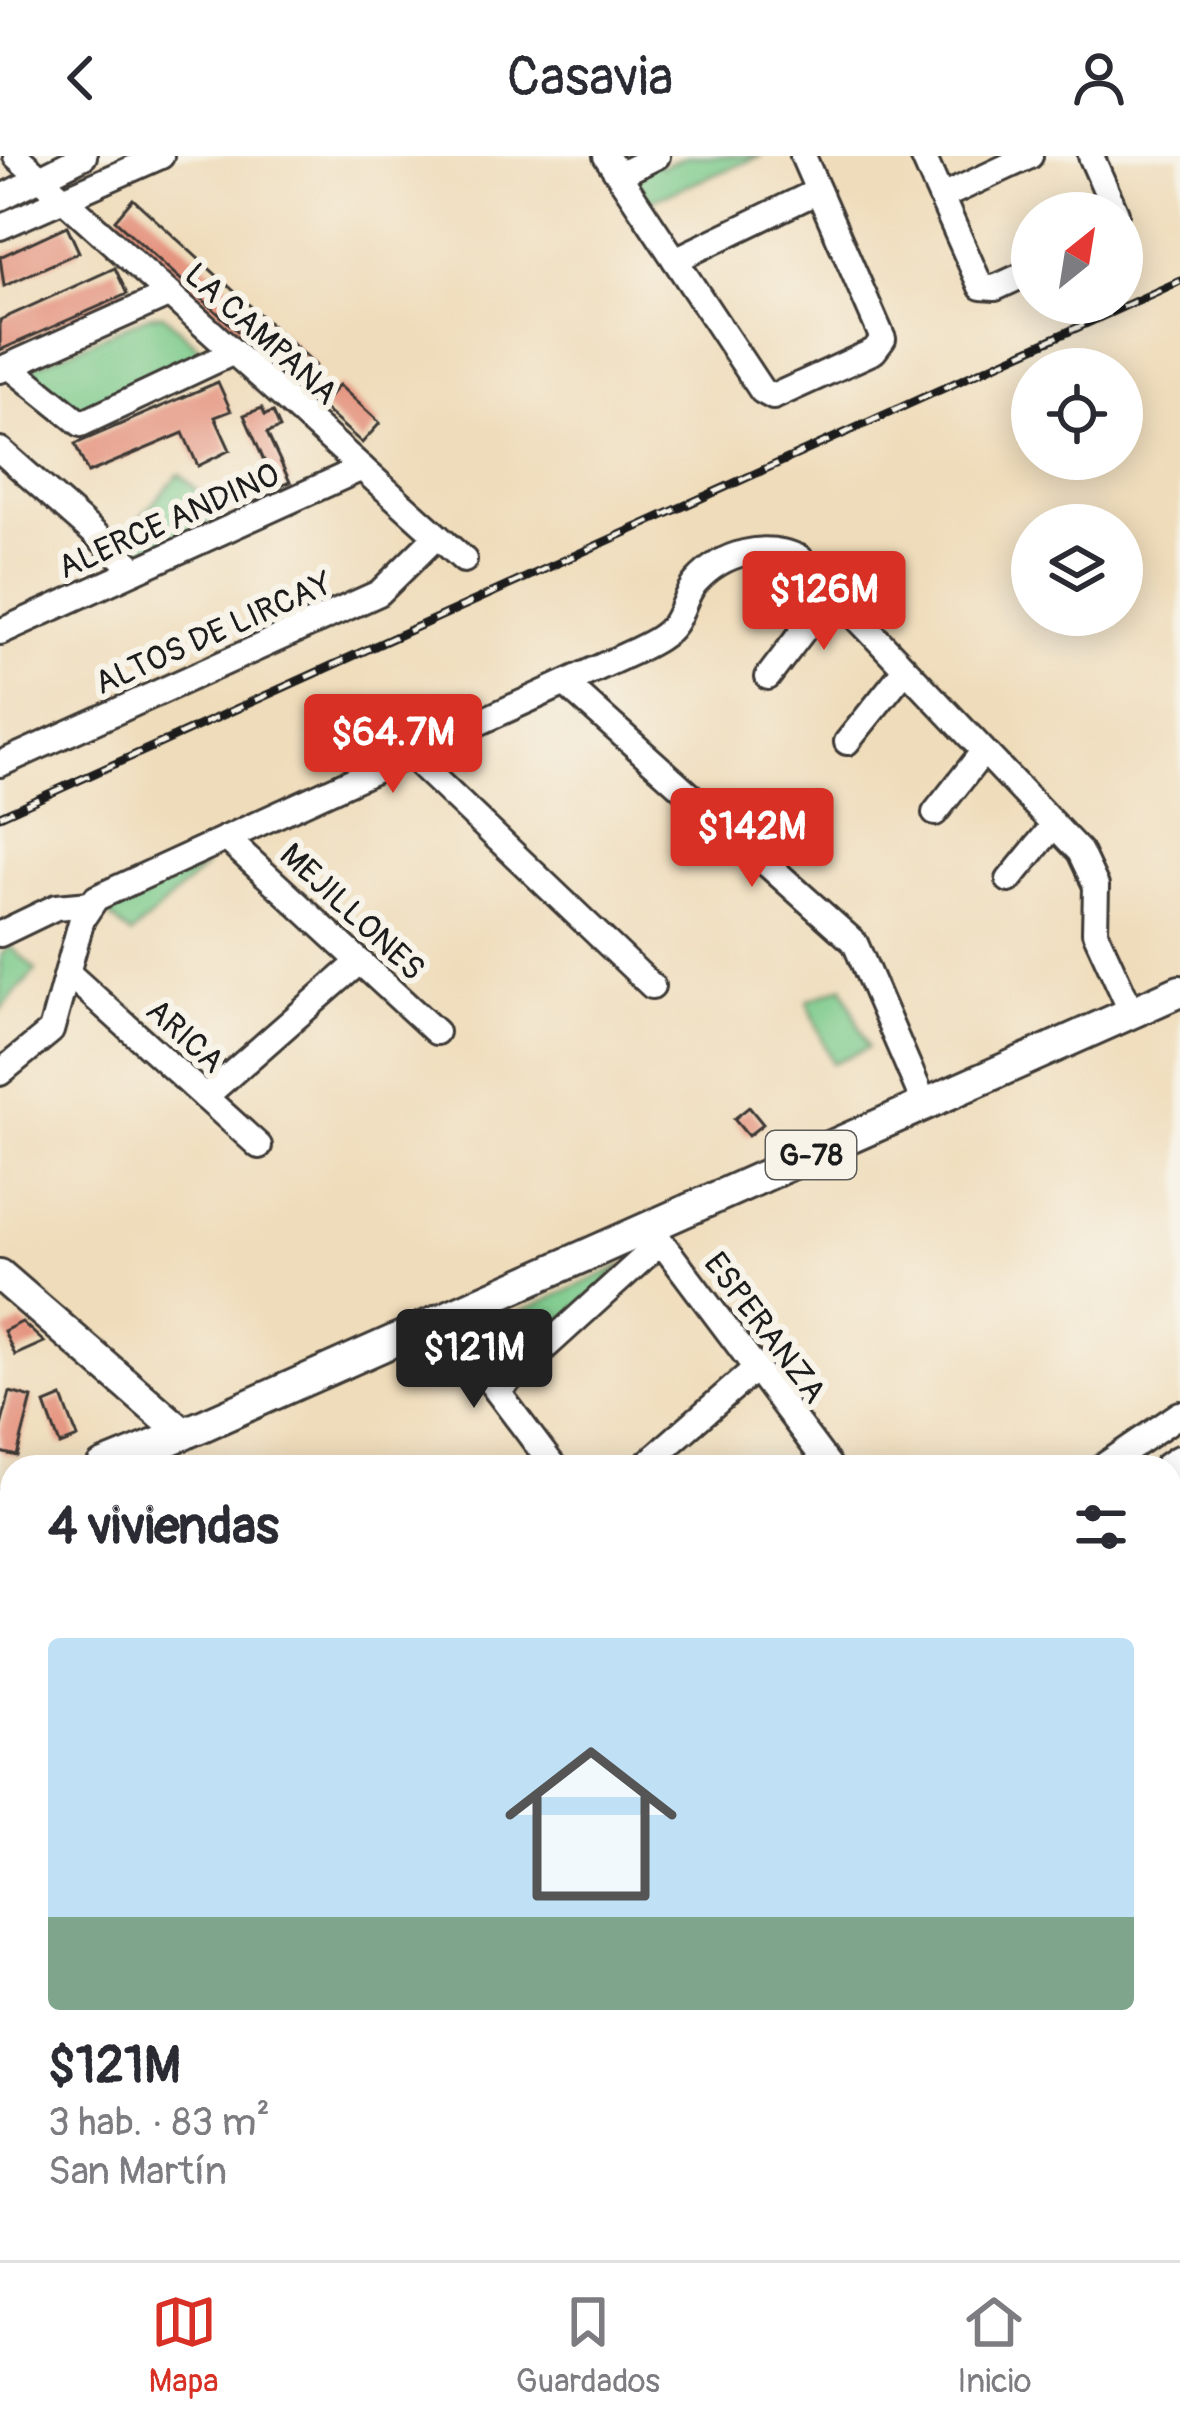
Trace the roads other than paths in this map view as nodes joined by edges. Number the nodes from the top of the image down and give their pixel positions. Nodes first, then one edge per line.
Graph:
1 (16, 156) edge
2 (84, 156) edge
3 (161, 156) edge
4 (657, 156) edge
5 (802, 156) edge
6 (923, 156) edge
7 (1030, 156) edge
8 (1091, 156) edge
9 (612, 165) edge
10 (40, 177) junction
11 (818, 191) junction
12 (1107, 192) edge
13 (62, 197) junction
14 (942, 197) junction
15 (0, 198) edge
16 (0, 227) edge
17 (675, 260) junction
18 (1011, 281) edge
19 (170, 294) junction
20 (234, 352) junction
21 (5, 368) edge
22 (0, 450) edge
23 (362, 468) junction
24 (437, 536) junction
25 (464, 560) dead end
26 (136, 570) junction
27 (832, 593) junction
28 (0, 602) edge
29 (11, 627) edge
30 (904, 671) junction
31 (768, 676) dead end
32 (566, 684) junction
33 (848, 742) dead end
34 (983, 752) junction
35 (410, 755) junction
36 (1, 762) edge
37 (934, 813) dead end
38 (1054, 825) junction
39 (226, 838) junction
40 (1009, 880) dead end
41 (90, 904) junction
42 (0, 934) edge
43 (359, 962) junction
44 (68, 973) junction
45 (652, 986) dead end
46 (1180, 991) edge
47 (1132, 1013) junction
48 (436, 1032) dead end
49 (0, 1073) edge
50 (205, 1097) junction
51 (925, 1105) junction
52 (259, 1146) dead end
53 (655, 1234) junction
54 (2, 1279) edge
55 (442, 1319) junction
56 (756, 1368) junction
57 (497, 1391) junction
58 (1180, 1414) edge
59 (184, 1434) junction
60 (132, 1455) edge
61 (545, 1455) edge
62 (657, 1455) edge
63 (821, 1455) edge
64 (1120, 1455) edge

1 - 10 street, LA CAMPANA
2 - 10 street
3 - 13 street
4 - 9 street
5 - 11 street
6 - 14 street
7 - 14 street
8 - 12 street
9 - 17 street
10 - 13 street, LA CAMPANA
10 - 15 street
11 - 17 street
11 - 17 street
13 - 16 street
13 - 19 street, LA CAMPANA
14 - 18 street
19 - 20 street, LA CAMPANA
19 - 21 street
20 - 21 street
20 - 23 street, LA CAMPANA
22 - 26 street
23 - 24 street, LA CAMPANA
23 - 26 street, ALERCE ANDINO
24 - 25 street, LA CAMPANA
24 - 36 street, ALTOS DE LIRCAY
26 - 29 street, ALERCE ANDINO
27 - 30 street
27 - 31 street
27 - 32 street
28 - 29 street
30 - 33 street
30 - 34 street
32 - 35 street
32 - 51 street
34 - 37 street
34 - 38 street
35 - 39 street
35 - 45 street
38 - 40 street
38 - 47 street
39 - 41 street
39 - 43 street, MEJILLONES
41 - 42 street
41 - 44 street
43 - 48 street, MEJILLONES
43 - 50 street
44 - 49 street
44 - 50 street, ARICA
46 - 47 main road, G-78
47 - 51 main road, G-78
50 - 52 street, ARICA
51 - 53 main road, G-78
53 - 55 main road, G-78
53 - 56 street, ESPERANZA
53 - 57 street
54 - 59 main road
55 - 57 street
55 - 59 main road, G-78
56 - 62 street
56 - 63 street, ESPERANZA
57 - 61 street
58 - 64 street
59 - 60 main road, G-78

